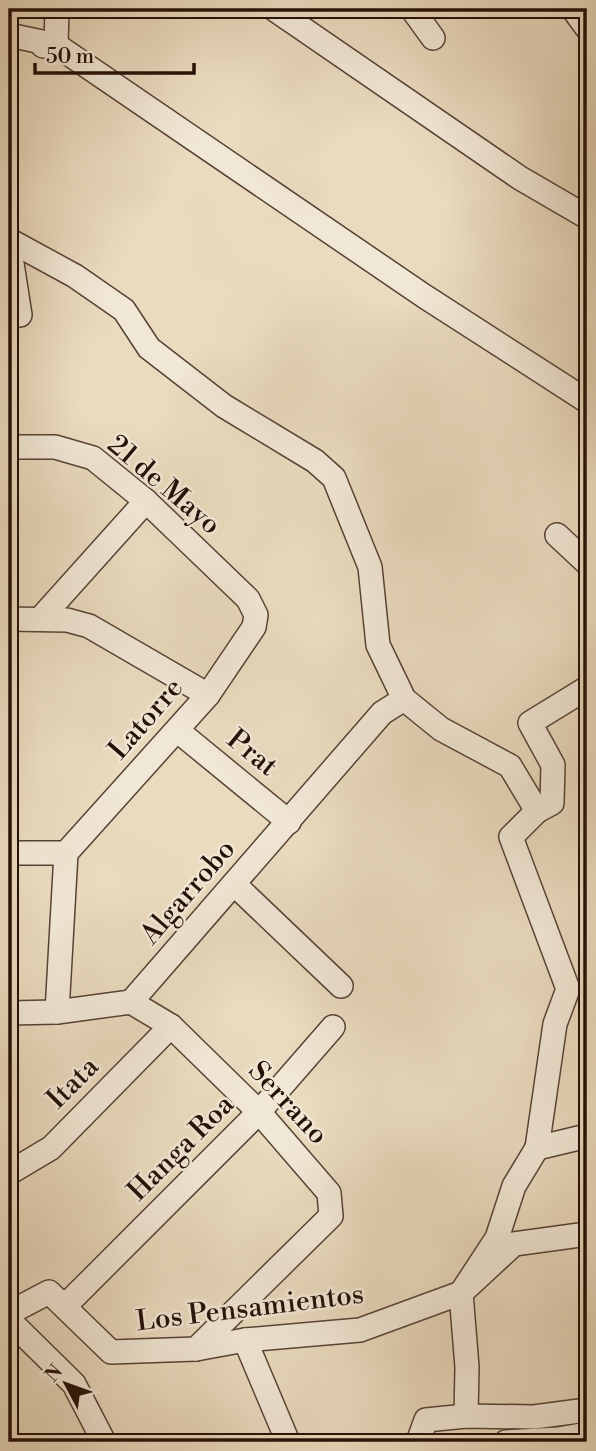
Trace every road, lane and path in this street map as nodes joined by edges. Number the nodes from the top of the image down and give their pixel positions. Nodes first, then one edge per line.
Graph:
1 (57, 9) edge
2 (274, 9) edge
3 (412, 9) edge
4 (573, 9) edge
5 (587, 28) edge
6 (9, 35) edge
7 (433, 38) dead end
8 (56, 45) junction
9 (9, 47) edge
10 (587, 217) edge
11 (9, 242) edge
12 (15, 315) edge
13 (587, 401) edge
14 (9, 447) edge
15 (146, 501) junction
16 (557, 535) dead end
17 (587, 563) edge
18 (256, 615) joint
19 (9, 618) edge
20 (41, 618) junction
21 (587, 688) edge
22 (208, 695) junction
23 (404, 699) junction
24 (178, 731) junction
25 (537, 811) junction
26 (289, 822) junction
27 (9, 853) edge
28 (66, 853) junction
29 (234, 884) junction
30 (341, 986) dead end
31 (131, 1002) junction
32 (57, 1012) junction
33 (9, 1013) edge
34 (172, 1026) junction
35 (333, 1027) dead end
36 (259, 1112) junction
37 (587, 1136) edge
38 (537, 1147) junction
39 (9, 1173) edge
40 (587, 1234) edge
41 (461, 1293) junction
42 (65, 1306) junction
43 (9, 1313) edge
44 (9, 1320) edge
45 (245, 1340) junction
46 (196, 1349) junction
47 (587, 1410) edge
48 (466, 1416) junction
49 (587, 1434) edge
50 (104, 1442) edge
51 (289, 1442) edge
52 (418, 1442) edge
53 (506, 1442) edge

1 - 8 street
2 - 10 street
3 - 7 street
4 - 5 street
6 - 8 street
8 - 9 street
8 - 13 street
11 - 12 street
11 - 23 street
14 - 15 street, 21 de Mayo
15 - 18 street, 21 de Mayo
15 - 20 street
16 - 17 street
18 - 22 street, Latorre
19 - 20 street
20 - 22 street
21 - 25 street
22 - 24 street, Latorre
23 - 25 street
23 - 26 street, Algarrobo
24 - 26 street, Prat
24 - 28 street, Latorre
25 - 38 street
26 - 29 street, Algarrobo
27 - 28 street
28 - 32 street
29 - 30 street
29 - 31 street, Algarrobo
31 - 32 street
31 - 34 street, Serrano
32 - 33 street
34 - 36 street, Serrano
34 - 39 street, Itata
35 - 36 street, Hanga Roa
36 - 42 street, Hanga Roa
36 - 46 street, Serrano
37 - 38 street
38 - 41 street
40 - 41 street, Los Pensamientos
41 - 45 street, Los Pensamientos
41 - 48 street
42 - 43 street, Los Pensamientos
42 - 46 street, Los Pensamientos
44 - 50 street
45 - 46 street, Los Pensamientos
45 - 51 street
47 - 48 street
48 - 52 street
49 - 53 street

